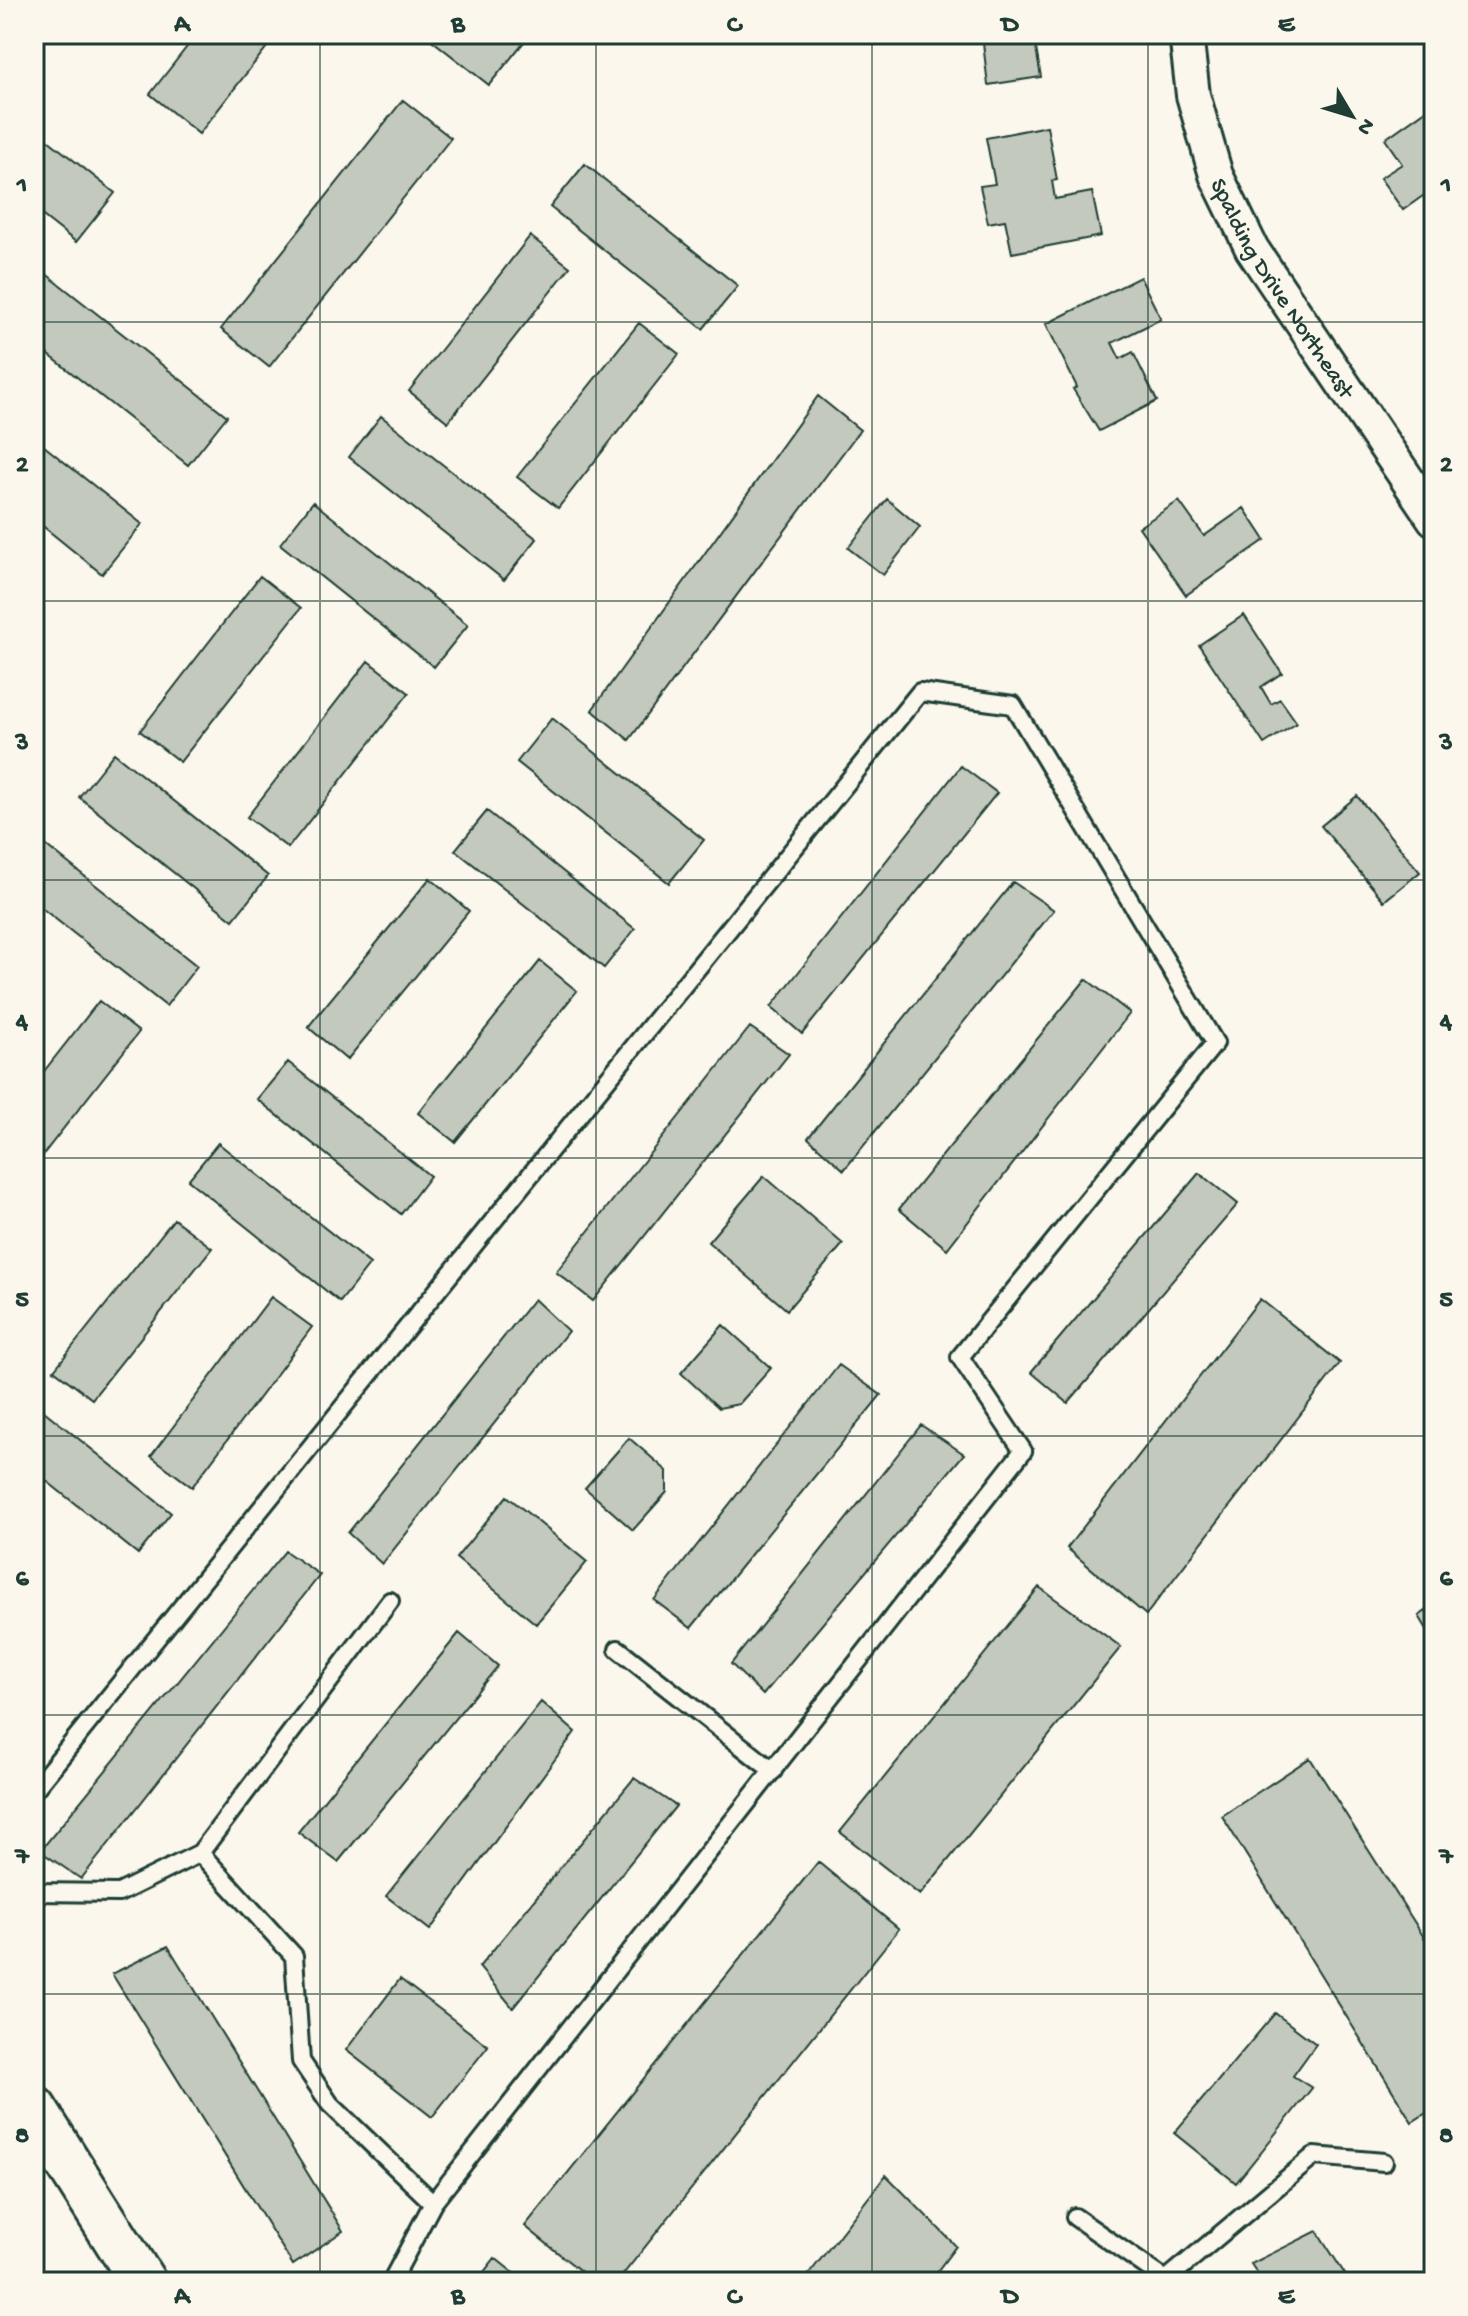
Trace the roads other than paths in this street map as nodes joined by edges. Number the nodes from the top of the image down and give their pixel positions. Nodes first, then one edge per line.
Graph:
1 (1186, 34) edge
2 (1434, 519) edge
3 (390, 1601) dead end
4 (618, 1649) dead end
5 (773, 1771) junction
6 (34, 1790) edge
7 (200, 1853) junction
8 (34, 1892) edge
9 (34, 2109) edge
10 (1384, 2162) dead end
11 (433, 2203) junction
12 (1075, 2217) dead end
13 (143, 2282) edge
14 (391, 2282) edge

1 - 2 street, Spalding Drive Northeast
3 - 7 lane
4 - 5 lane
5 - 6 lane
5 - 11 lane
7 - 8 lane
7 - 11 lane
9 - 13 main road
10 - 12 lane
11 - 14 lane

